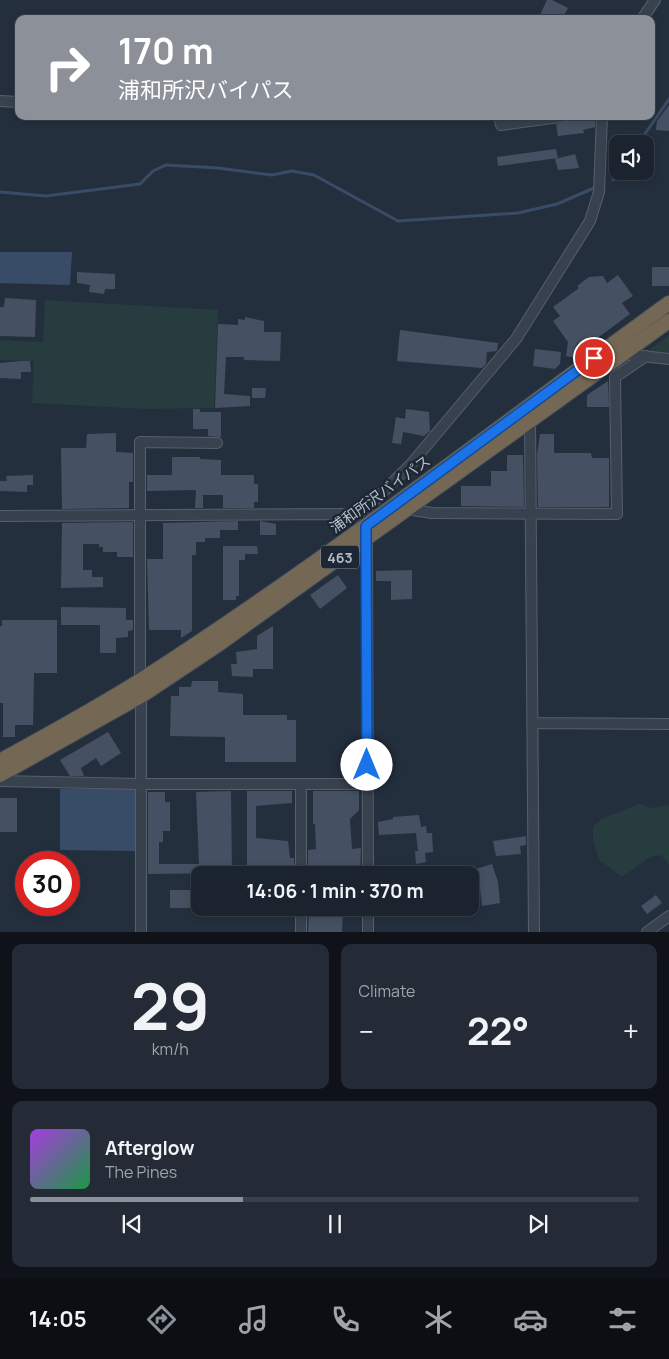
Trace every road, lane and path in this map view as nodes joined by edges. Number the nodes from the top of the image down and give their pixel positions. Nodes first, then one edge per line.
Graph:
1 (655, 0) edge
2 (645, 15) edge
3 (0, 101) edge
4 (15, 102) edge
5 (499, 120) edge
6 (537, 120) edge
7 (602, 120) edge
8 (669, 303) edge
9 (669, 321) edge
10 (624, 354) junction
11 (646, 356) junction
12 (669, 359) edge
13 (530, 420) junction
14 (217, 443) dead end
15 (406, 509) junction
16 (532, 514) junction
17 (0, 516) edge
18 (140, 516) junction
19 (364, 527) junction
20 (140, 680) junction
21 (141, 696) junction
22 (533, 723) junction
23 (669, 724) edge
24 (0, 761) edge
25 (0, 775) edge
26 (0, 781) edge
27 (141, 784) junction
28 (301, 784) junction
29 (368, 784) junction
30 (301, 866) edge
31 (368, 866) edge
32 (301, 916) edge
33 (368, 916) edge
34 (669, 916) edge
35 (649, 931) edge
36 (141, 932) edge
37 (301, 932) edge
38 (368, 932) edge
39 (534, 932) edge

1 - 2 street
3 - 4 street
5 - 6 street
7 - 19 street
8 - 19 highway, 浦和所沢バイパス / 463
9 - 10 highway, 浦和所沢バイパス / 463
10 - 11 street
10 - 13 highway, 浦和所沢バイパス / 463
11 - 12 street
11 - 16 street
13 - 15 highway, 浦和所沢バイパス / 463
13 - 16 street
14 - 18 street
15 - 16 street
15 - 19 highway, 浦和所沢バイパス / 463
16 - 22 street
17 - 18 street
18 - 19 street
18 - 20 street
19 - 20 highway, 浦和所沢バイパス / 463
19 - 21 highway, 浦和所沢バイパス / 463
19 - 29 street
20 - 24 highway, 浦和所沢バイパス / 463
21 - 25 highway, 浦和所沢バイパス / 463
21 - 27 street
22 - 23 street
22 - 39 street
26 - 27 street
27 - 28 street
27 - 36 street
28 - 29 street
28 - 30 street
29 - 31 street
32 - 37 street
33 - 38 street
34 - 35 street

